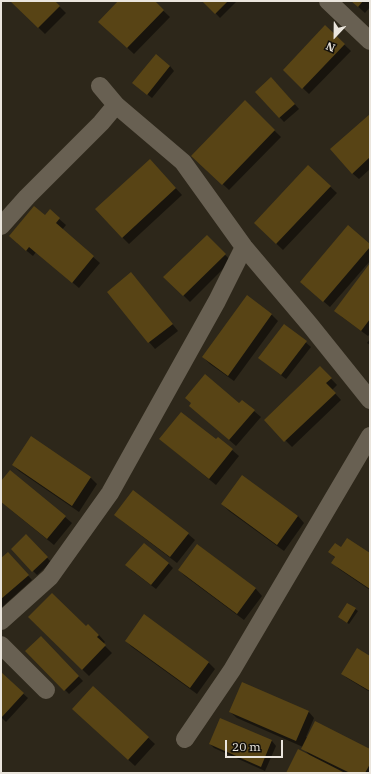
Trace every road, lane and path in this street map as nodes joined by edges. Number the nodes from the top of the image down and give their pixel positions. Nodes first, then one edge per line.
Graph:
1 (328, 1) edge
2 (370, 41) edge
3 (100, 86) dead end
4 (116, 105) junction
5 (1, 226) edge
6 (244, 247) junction
7 (370, 400) edge
8 (370, 436) edge
9 (1, 621) edge
10 (1, 645) edge
11 (46, 690) dead end
12 (186, 740) dead end

1 - 2 street
3 - 4 street
4 - 5 street
4 - 6 street
6 - 7 street
6 - 9 street
8 - 12 street
10 - 11 street

